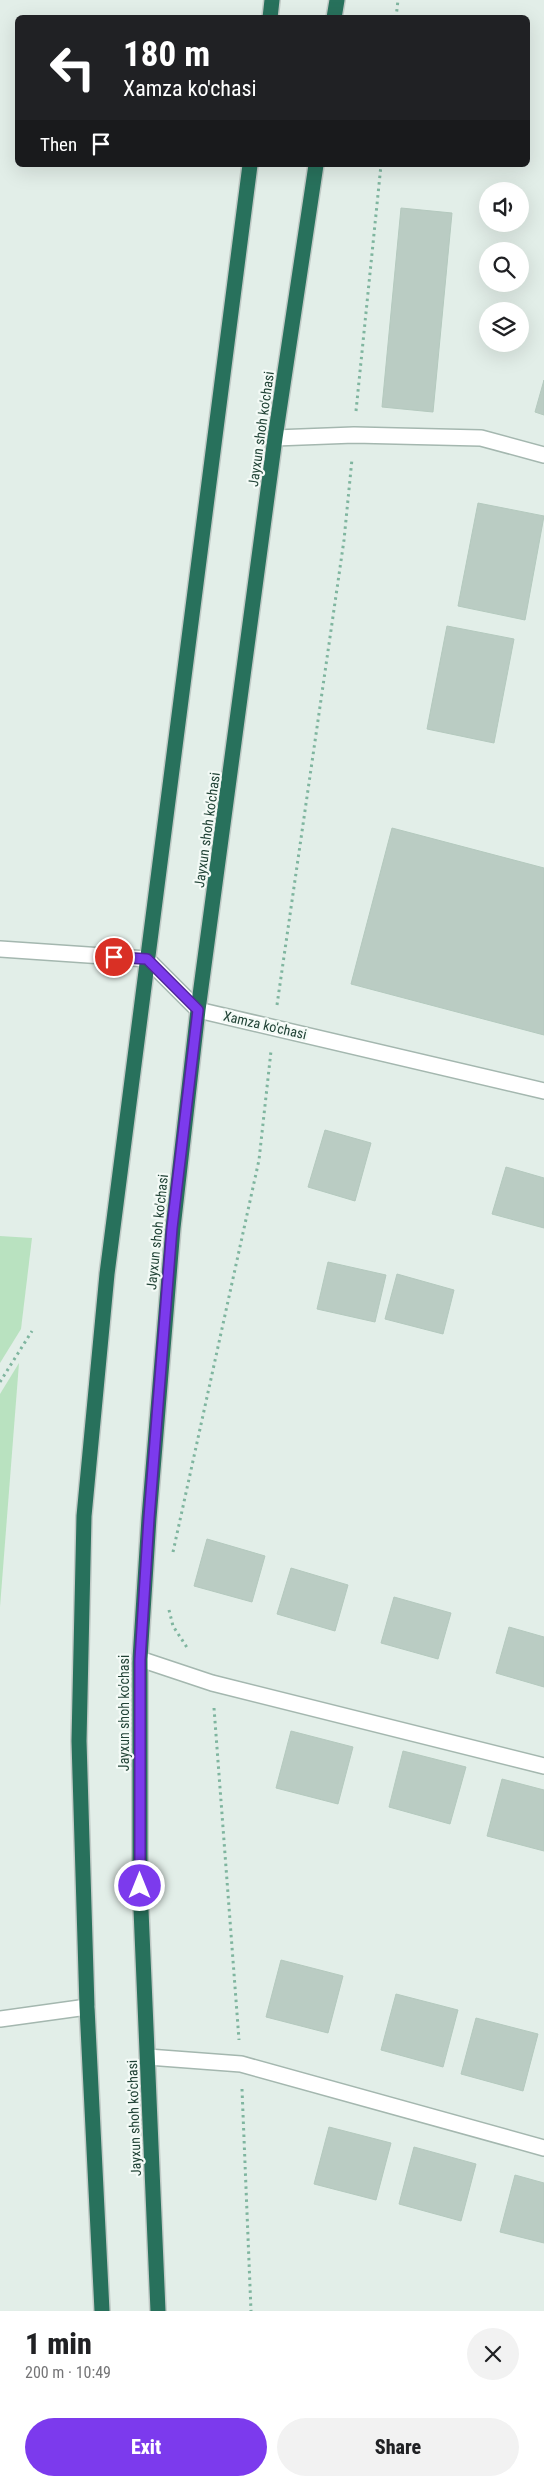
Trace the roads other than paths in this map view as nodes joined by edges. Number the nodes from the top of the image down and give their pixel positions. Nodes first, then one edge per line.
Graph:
1 (272, 0) edge
2 (337, 0) edge
3 (270, 15) edge
4 (334, 15) edge
5 (250, 167) edge
6 (316, 167) edge
7 (275, 438) junction
8 (544, 455) edge
9 (0, 948) edge
10 (147, 959) junction
11 (198, 1010) junction
12 (544, 1091) edge
13 (140, 1660) junction
14 (544, 1766) edge
15 (87, 2007) junction
16 (0, 2019) edge
17 (148, 2057) junction
18 (544, 2148) edge
19 (102, 2311) edge
20 (158, 2311) edge

1 - 3 highway
2 - 4 highway
5 - 10 highway
6 - 7 highway, Jayxun shoh ko'chasi
7 - 8 street
7 - 11 highway, Jayxun shoh ko'chasi
9 - 10 street
10 - 11 street
10 - 15 highway
11 - 12 street, Xamza ko'chasi
11 - 13 highway, Jayxun shoh ko'chasi
13 - 14 street
13 - 17 highway, Jayxun shoh ko'chasi
15 - 16 street
15 - 19 highway
17 - 18 street
17 - 20 highway, Jayxun shoh ko'chasi

